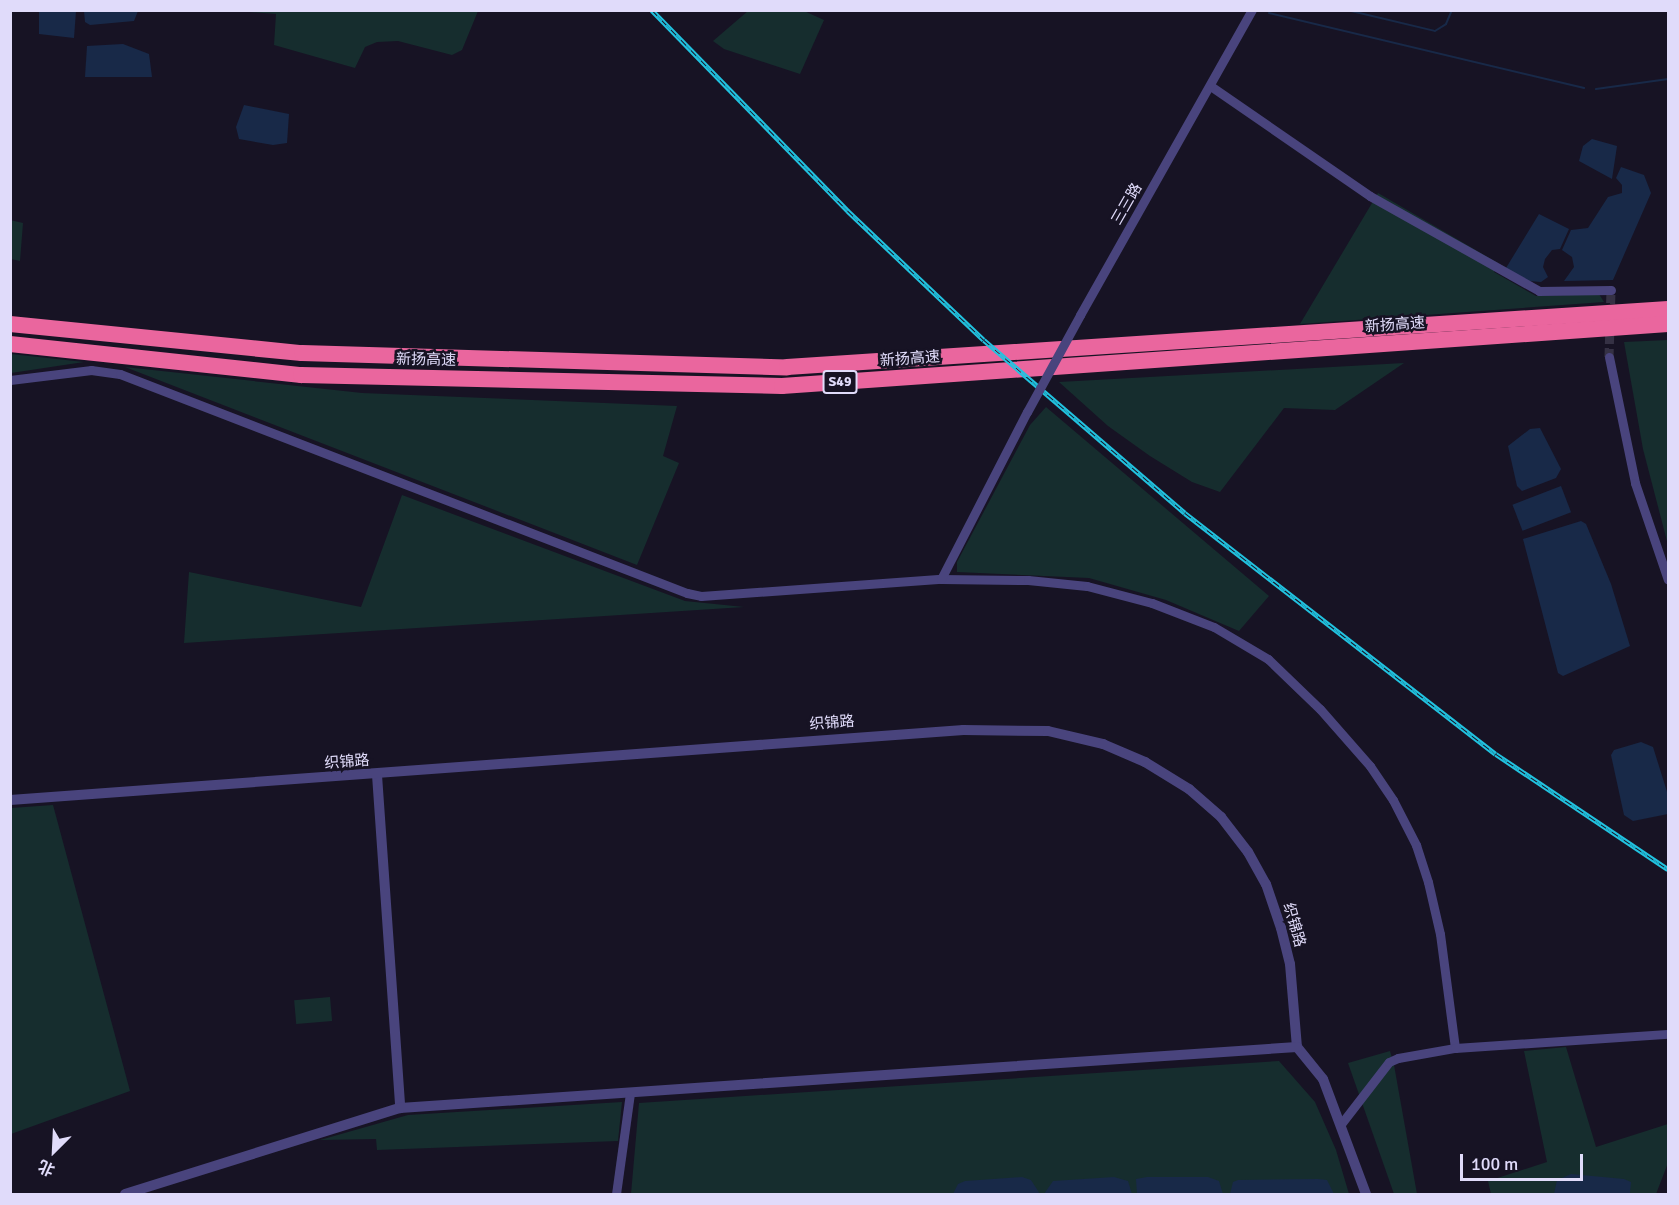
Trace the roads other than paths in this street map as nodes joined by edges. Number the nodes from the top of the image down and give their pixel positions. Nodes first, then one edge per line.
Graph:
1 (1252, 10) edge
2 (1212, 87) junction
3 (1611, 290) dead end
4 (1668, 309) edge
5 (10, 324) edge
6 (1668, 324) edge
7 (10, 344) edge
8 (1609, 357) tunnel mouth
9 (10, 380) edge
10 (941, 579) junction
11 (1668, 580) edge
12 (377, 775) junction
13 (10, 800) edge
14 (1668, 1034) edge
15 (1297, 1047) junction
16 (1455, 1048) junction
17 (630, 1092) junction
18 (400, 1108) junction
19 (1341, 1124) junction
20 (125, 1194) edge
21 (616, 1194) edge
22 (1366, 1194) edge

1 - 2 street, 三三路
2 - 3 street
2 - 10 street, 三三路, bridge
4 - 5 highway, 新扬高速 / S49
6 - 7 highway, 新扬高速 / S49
8 - 11 street
9 - 10 street
10 - 16 street
12 - 13 street, 织锦路
12 - 15 street, 织锦路
12 - 18 street
14 - 16 street
15 - 17 street
15 - 19 street
16 - 19 street
17 - 18 street
17 - 21 street
18 - 20 street
19 - 22 street

